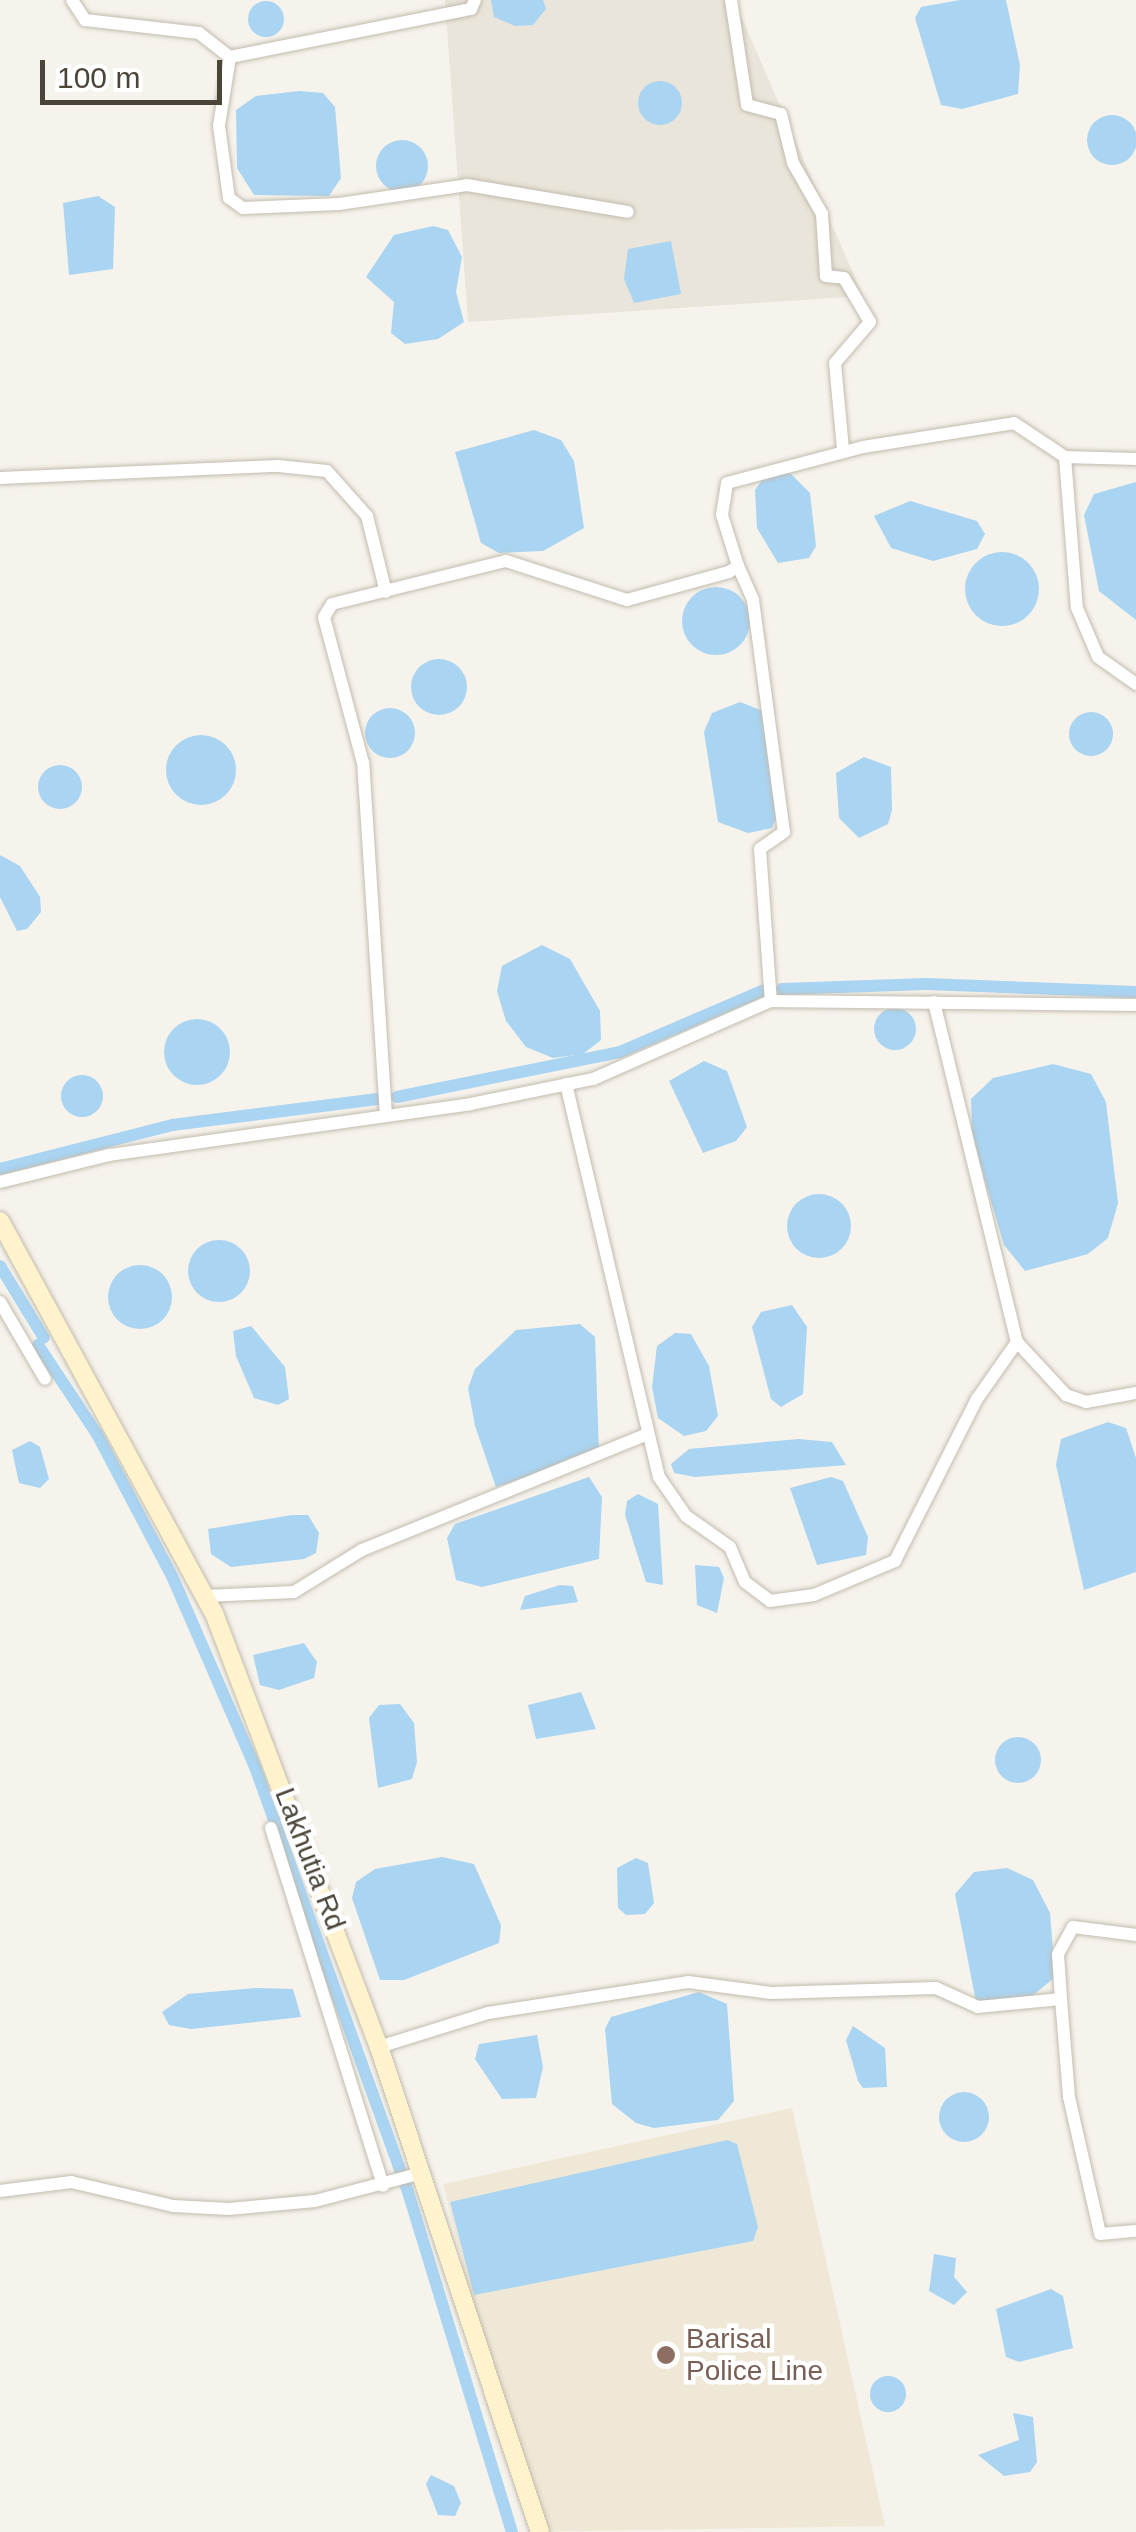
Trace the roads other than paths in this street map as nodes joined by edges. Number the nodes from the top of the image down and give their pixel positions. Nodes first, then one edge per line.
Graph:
1 (72, 0) edge
2 (475, 0) edge
3 (731, 0) edge
4 (230, 57) junction
5 (628, 212) dead end
6 (843, 450) junction
7 (1065, 457) junction
8 (1136, 458) edge
9 (0, 478) edge
10 (738, 566) junction
11 (386, 592) junction
12 (1136, 684) edge
13 (770, 1001) junction
14 (934, 1002) junction
15 (1136, 1005) edge
16 (566, 1084) junction
17 (386, 1116) junction
18 (0, 1182) edge
19 (0, 1222) edge
20 (0, 1302) edge
21 (1017, 1342) junction
22 (45, 1379) dead end
23 (1136, 1393) edge
24 (647, 1434) junction
25 (205, 1596) junction
26 (271, 1828) dead end
27 (1136, 1935) edge
28 (1061, 1999) junction
29 (380, 2047) junction
30 (422, 2172) junction
31 (384, 2186) junction
32 (0, 2191) edge
33 (1136, 2230) edge
34 (540, 2532) edge

1 - 4 street
2 - 4 street
3 - 6 street
4 - 5 street
6 - 7 street
6 - 10 street
7 - 8 street
7 - 12 street
9 - 11 street
10 - 11 street
10 - 13 street
11 - 17 street
13 - 14 street
13 - 16 street
14 - 15 street
14 - 21 street
16 - 17 street
16 - 24 street
17 - 18 street
19 - 25 street, Lakhutia Rd
20 - 22 street
21 - 23 street
21 - 24 street
24 - 25 street
25 - 29 street, Lakhutia Rd
26 - 31 street
27 - 28 street
28 - 29 street
28 - 33 street
29 - 30 street, Lakhutia Rd
30 - 31 street
30 - 34 street, Lakhutia Rd
31 - 32 street

